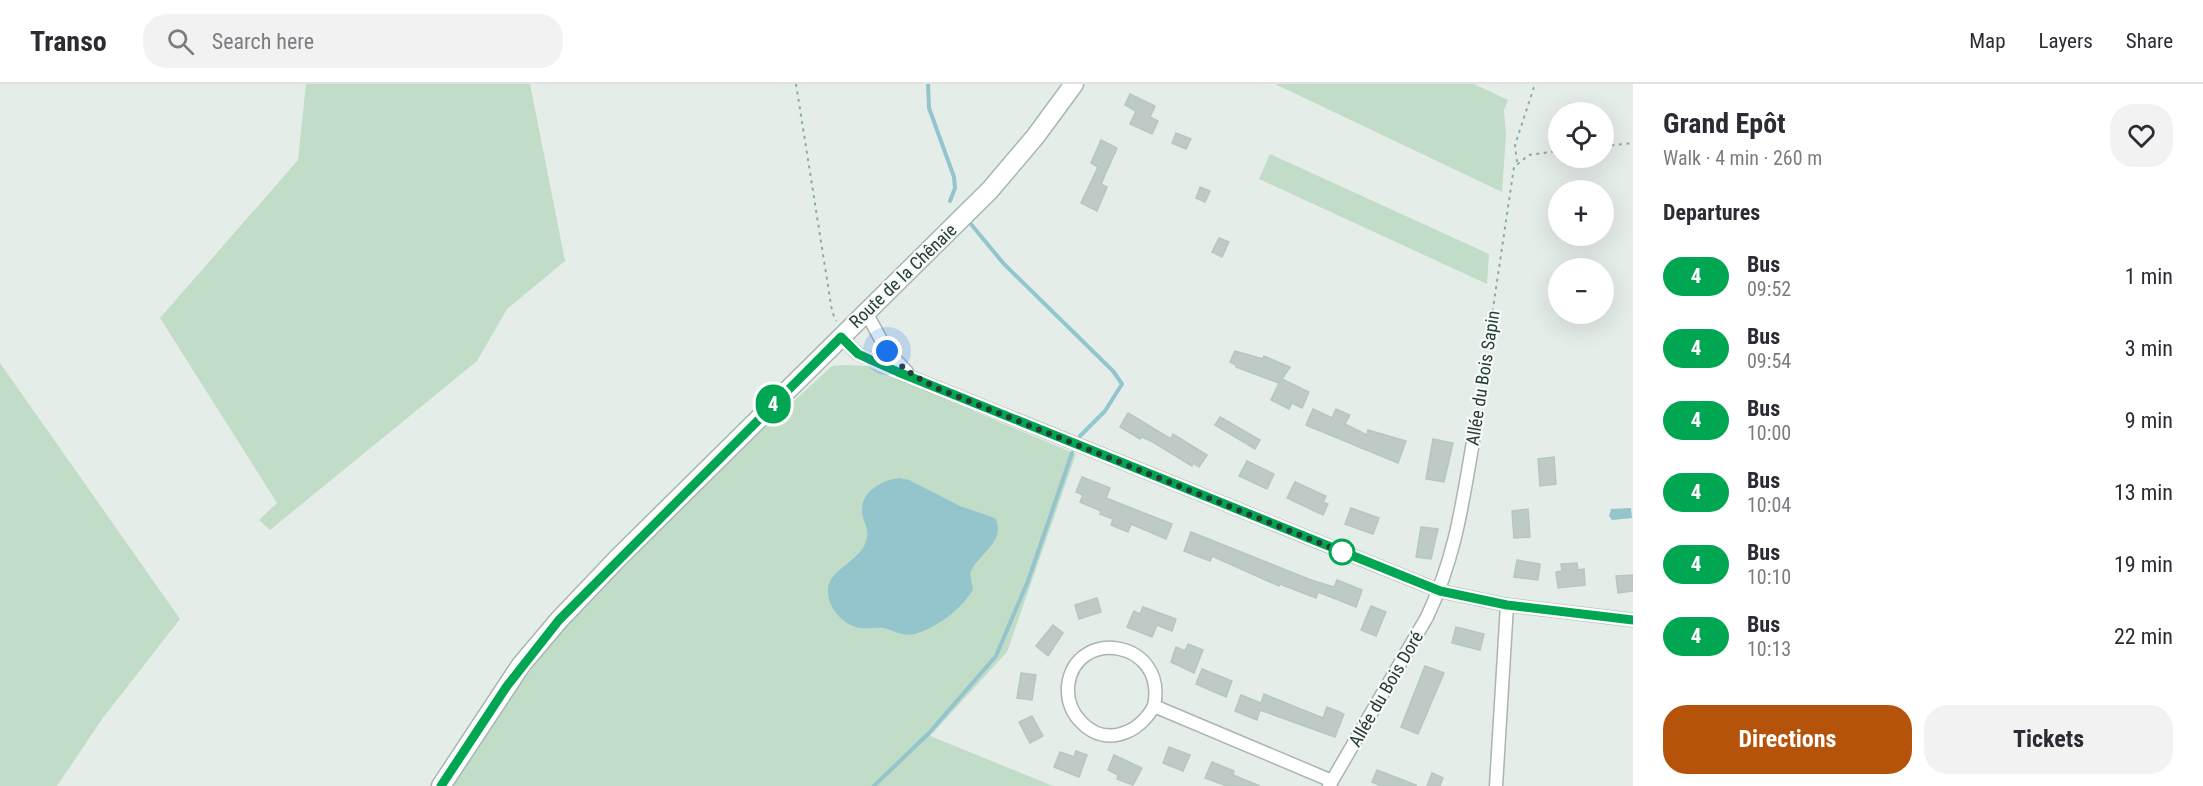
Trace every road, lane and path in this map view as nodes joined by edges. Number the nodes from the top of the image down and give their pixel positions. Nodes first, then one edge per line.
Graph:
1 (796, 84) edge
2 (1074, 84) edge
3 (1535, 84) edge
4 (1633, 143) edge
5 (1614, 145) edge
6 (1548, 152) edge
7 (1517, 162) junction
8 (866, 312) junction
9 (843, 335) junction
10 (915, 378) junction
11 (1473, 442) joint
12 (1440, 591) junction
13 (1507, 605) junction
14 (1633, 620) edge
15 (1154, 706) junction
16 (1331, 784) edge
17 (441, 786) edge
18 (1496, 786) edge

1 - 9 path
2 - 8 main road, Route de la Chênaie
3 - 7 path, Allée du Bois Sapin
4 - 5 path
6 - 7 path
7 - 11 path, Allée du Bois Sapin
8 - 9 main road, Route de la Chênaie
8 - 10 street
9 - 10 street
9 - 17 main road, Route de la Chênaie
10 - 12 street
11 - 12 street, Allée du Bois Sapin
12 - 13 street
12 - 16 street, Allée du Bois Doré
13 - 14 street
13 - 18 street
15 - 15 street
15 - 16 street

